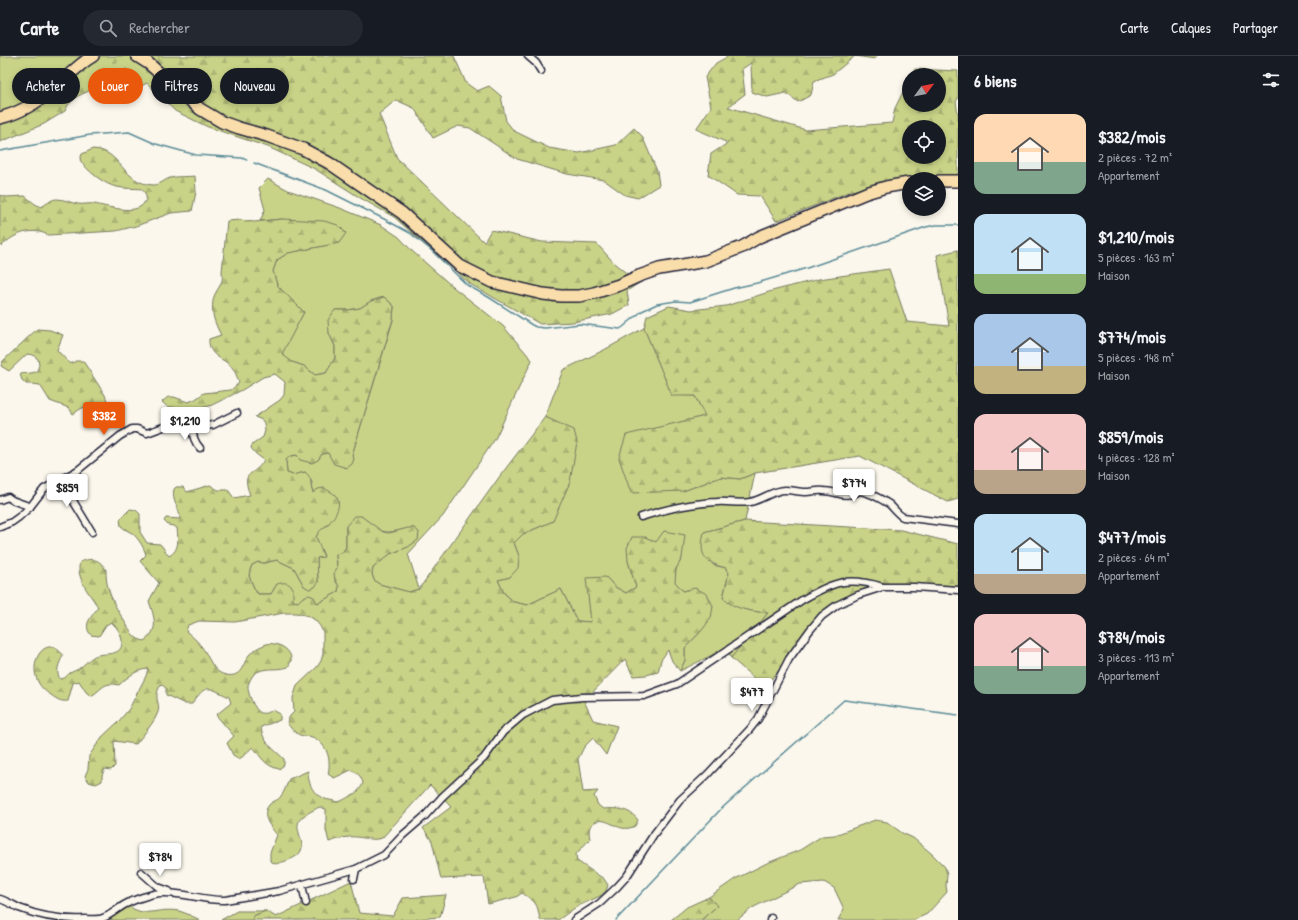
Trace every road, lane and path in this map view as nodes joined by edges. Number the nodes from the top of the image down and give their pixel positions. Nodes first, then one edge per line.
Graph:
1 (93, 56) edge
2 (137, 56) edge
3 (528, 56) edge
4 (541, 71) dead end
5 (0, 118) edge
6 (946, 181) edge
7 (958, 181) edge
8 (902, 184) edge
9 (237, 413) dead end
10 (190, 424) junction
11 (200, 448) dead end
12 (68, 476) junction
13 (0, 500) edge
14 (30, 507) junction
15 (641, 517) dead end
16 (958, 524) edge
17 (0, 528) edge
18 (92, 532) dead end
19 (883, 587) junction
20 (958, 590) edge
21 (356, 869) junction
22 (141, 872) dead end
23 (354, 879) dead end
24 (302, 885) junction
25 (172, 893) junction
26 (0, 899) edge
27 (306, 903) dead end
28 (574, 920) edge

1 - 5 highway
2 - 8 highway
3 - 4 street
6 - 7 highway
9 - 10 street
10 - 11 street
10 - 12 street
12 - 14 street
12 - 18 street
13 - 14 street
14 - 17 street
15 - 16 street
19 - 20 street
19 - 21 street
19 - 28 street
21 - 23 street
21 - 24 street
22 - 25 street
24 - 25 street
24 - 27 street
25 - 26 street

